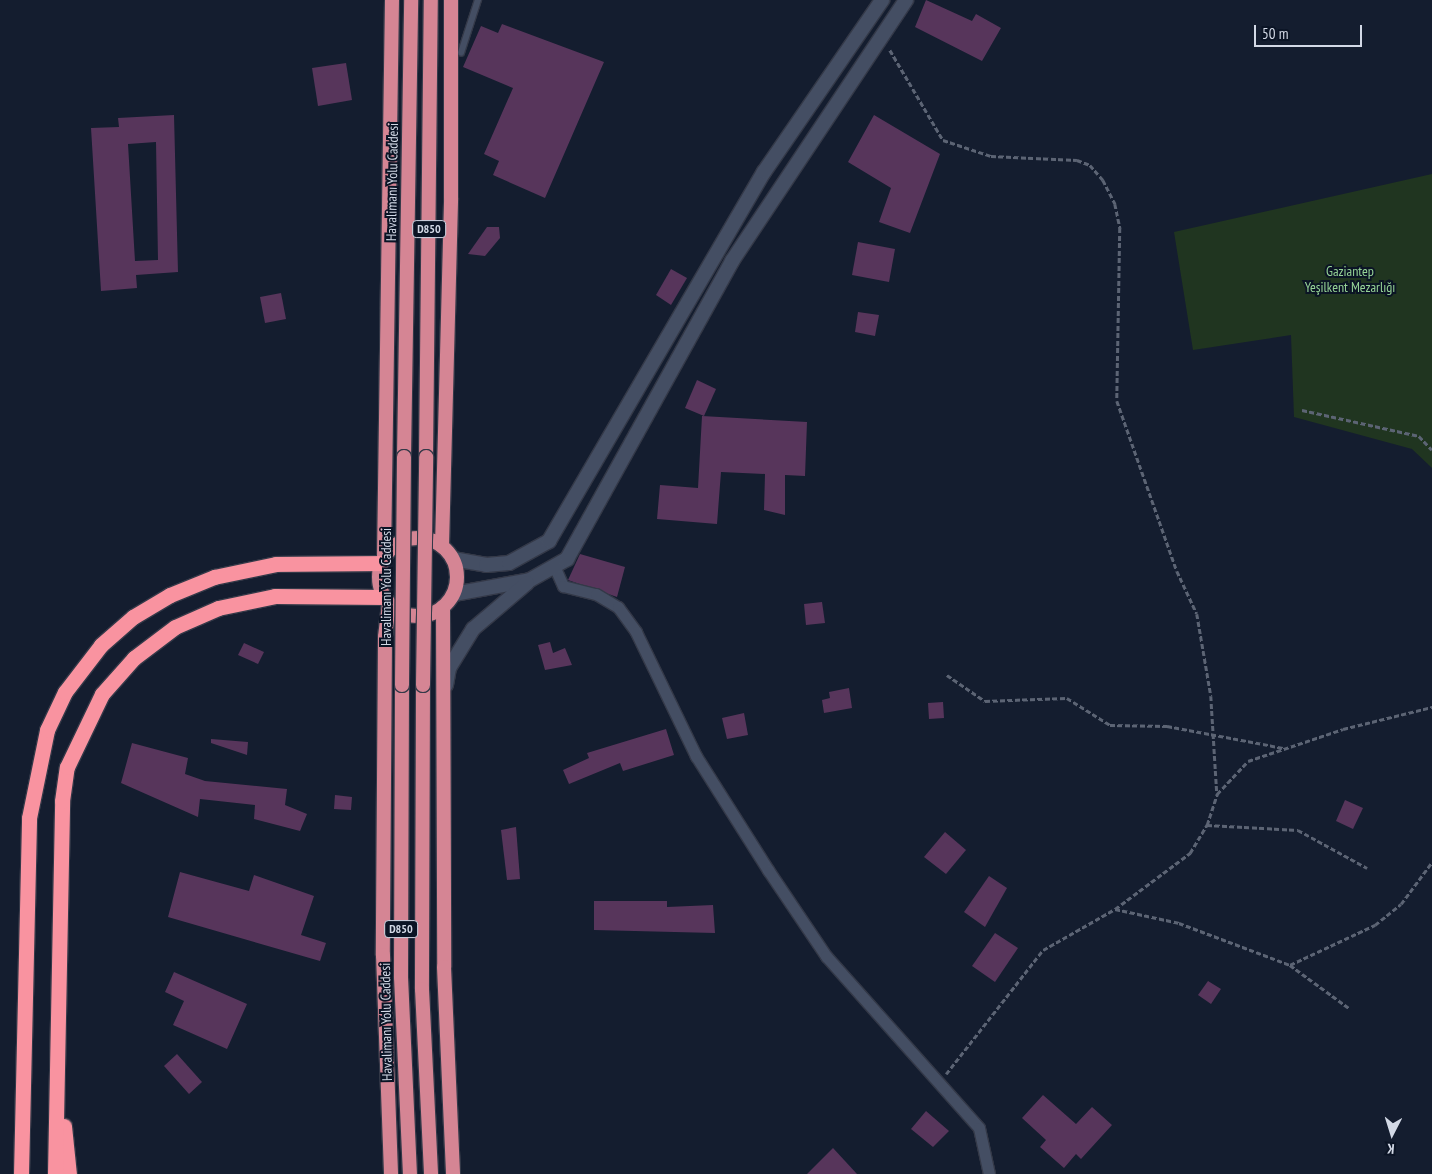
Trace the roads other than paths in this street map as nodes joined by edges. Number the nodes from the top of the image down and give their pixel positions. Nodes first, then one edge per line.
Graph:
1 (392, 0) edge
2 (411, 0) edge
3 (431, 0) edge
4 (450, 0) edge
5 (478, 0) edge
6 (882, 0) edge
7 (906, 0) edge
8 (461, 53) dead end
9 (442, 546) junction
10 (453, 560) junction
11 (383, 561) junction
12 (555, 568) junction
13 (530, 580) junction
14 (454, 594) junction
15 (387, 600) junction
16 (444, 607) junction
17 (445, 693) junction
18 (22, 978) junction
19 (59, 979) junction
20 (12, 1174) edge
21 (21, 1174) edge
22 (55, 1174) edge
23 (69, 1174) edge
24 (391, 1174) edge
25 (410, 1174) edge
26 (431, 1174) edge
27 (453, 1174) edge
28 (989, 1174) edge

1 - 11 highway
2 - 25 highway, Havalimanı Yolu Caddesi / D850, bridge
3 - 26 highway, D850, bridge
4 - 9 highway
5 - 8 lane
6 - 10 street
7 - 12 street
9 - 10 highway
9 - 11 highway
10 - 14 highway
11 - 15 highway
11 - 18 highway
12 - 13 street
12 - 28 street
13 - 14 street
13 - 17 street
14 - 16 highway
15 - 16 highway
15 - 19 highway
15 - 24 highway
16 - 17 highway
17 - 27 highway
18 - 20 highway
18 - 21 highway
19 - 22 highway
19 - 23 highway

